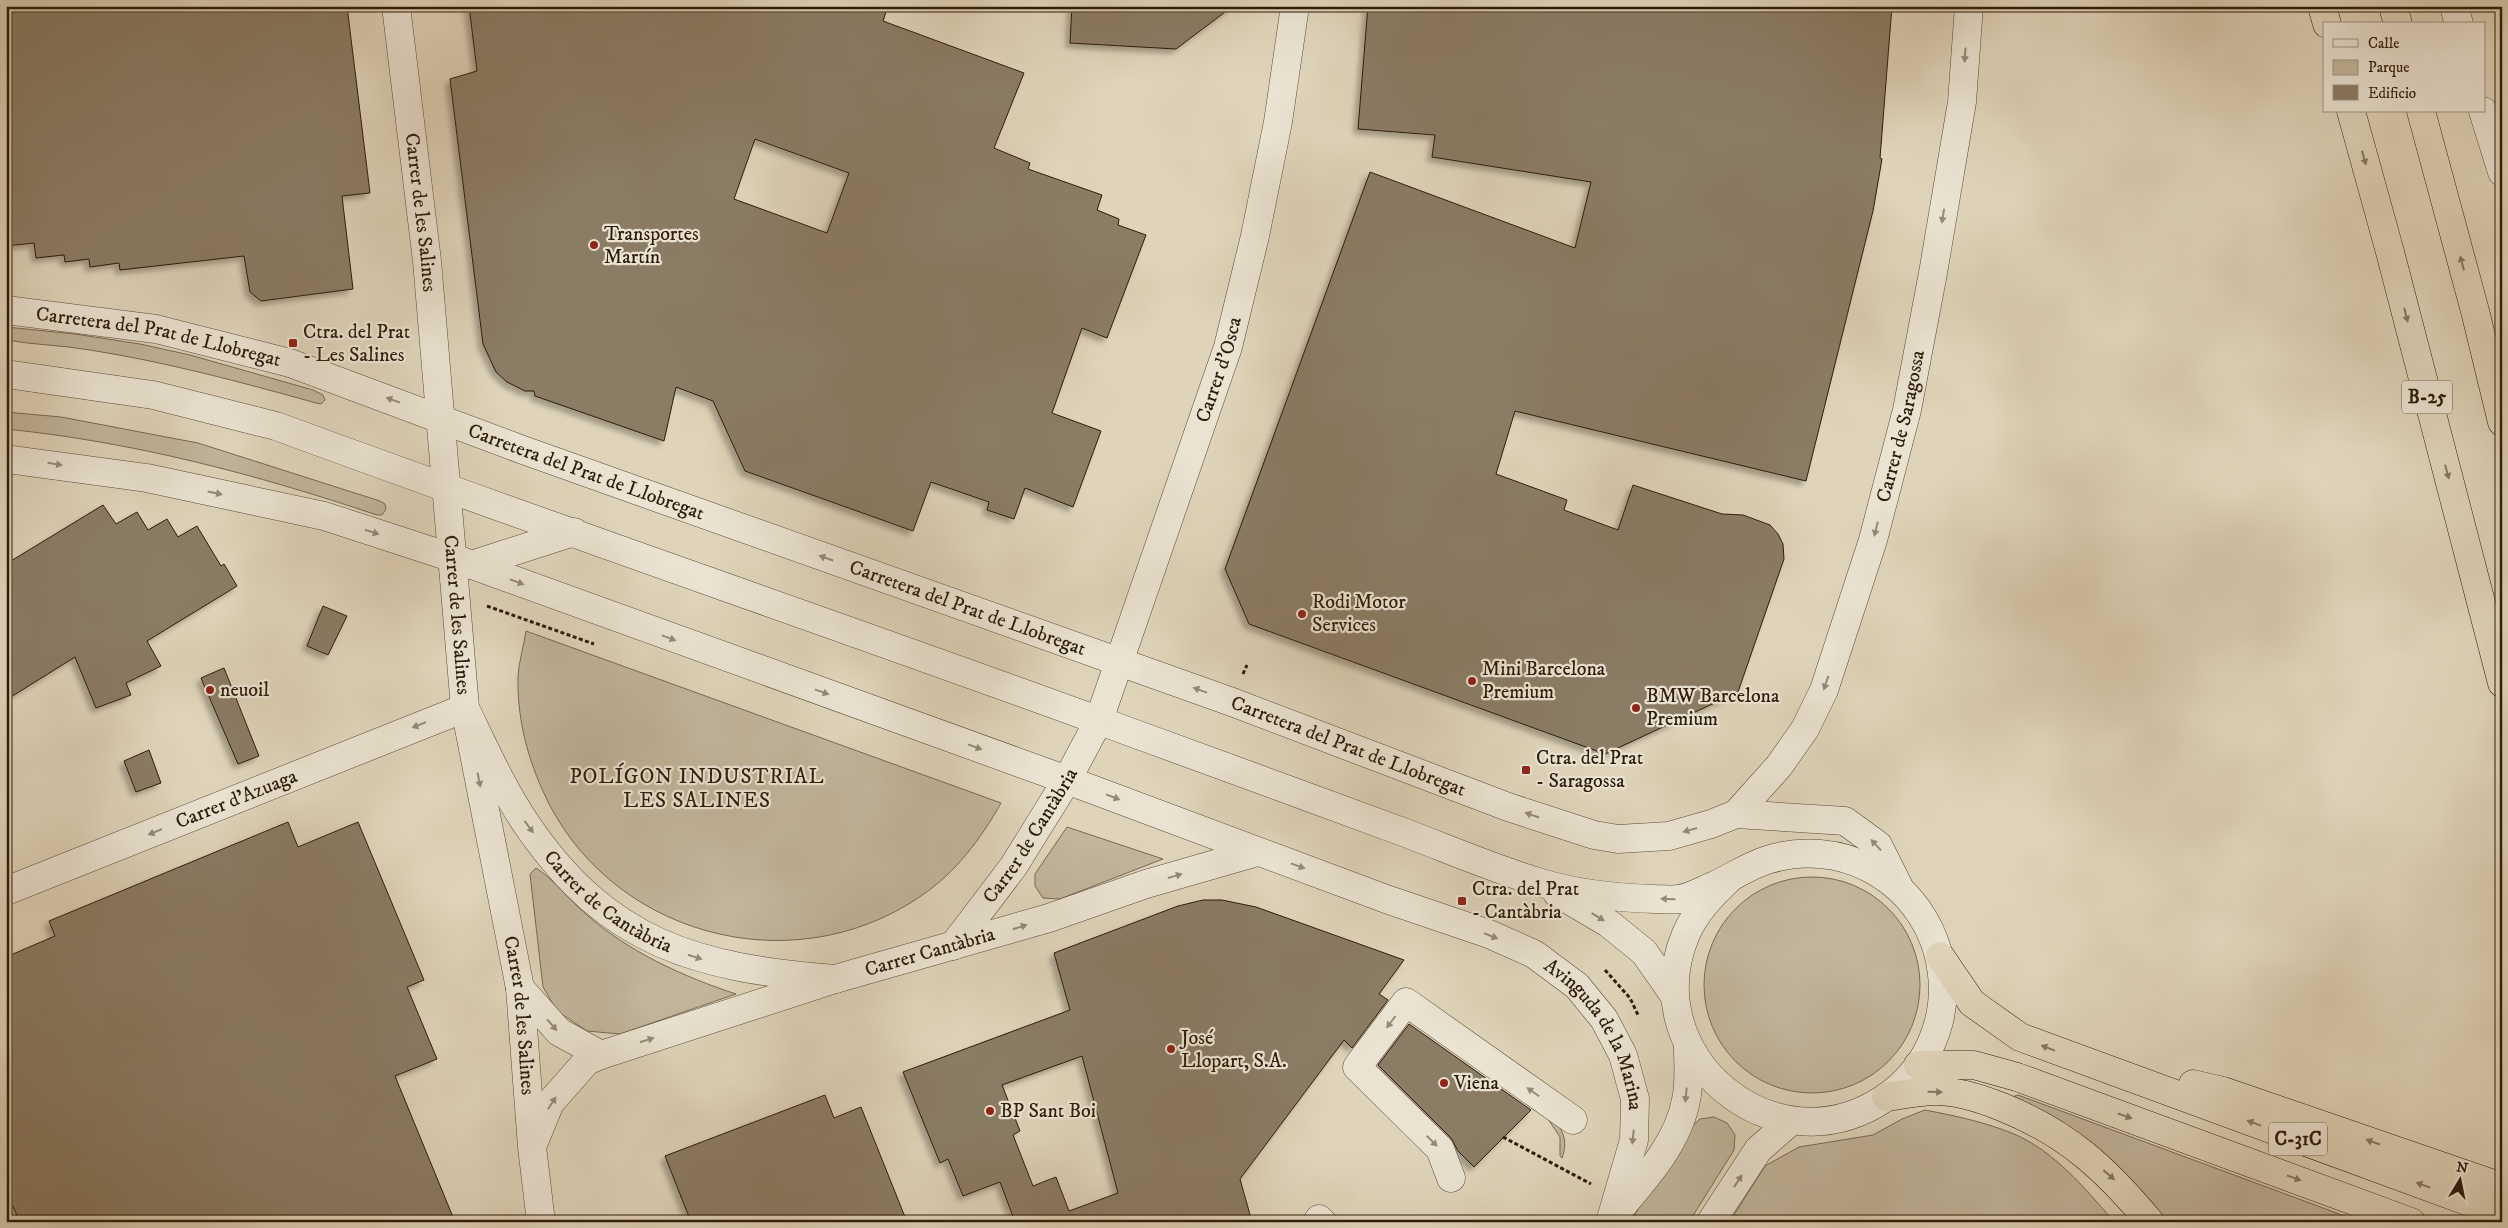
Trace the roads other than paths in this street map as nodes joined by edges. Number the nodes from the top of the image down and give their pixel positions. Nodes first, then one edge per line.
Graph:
1 (396, 6) edge
2 (1295, 6) edge
3 (1969, 6) edge
4 (2322, 6) edge
5 (2393, 6) edge
6 (2454, 6) edge
7 (2326, 22) edge
8 (2397, 22) edge
9 (2458, 22) edge
10 (2351, 112) edge
11 (2421, 112) edge
12 (2484, 112) edge
13 (2502, 172) edge
14 (6, 310) edge
15 (2475, 310) junction
16 (6, 361) edge
17 (6, 374) edge
18 (61, 382) junction
19 (2502, 382) edge
20 (439, 417) junction
21 (2502, 422) edge
22 (6, 459) edge
23 (446, 489) junction
24 (574, 532) junction
25 (462, 561) junction
26 (1120, 661) junction
27 (2502, 683) edge
28 (464, 708) junction
29 (1099, 720) junction
30 (1068, 780) junction
31 (1736, 814) junction
32 (1257, 852) junction
33 (1730, 878) junction
34 (1541, 883) junction
35 (1899, 887) junction
36 (6, 891) edge
37 (953, 946) junction
38 (1940, 956) junction
39 (835, 979) junction
40 (520, 988) junction
41 (1674, 995) junction
42 (1688, 1046) junction
43 (601, 1055) junction
44 (2094, 1065) junction
45 (1918, 1066) junction
46 (1886, 1097) junction
47 (1573, 1120) dead end
48 (1791, 1120) junction
49 (532, 1147) junction
50 (1451, 1178) dead end
51 (2502, 1187) edge
52 (2502, 1214) edge
53 (1610, 1221) edge
54 (541, 1222) edge
55 (1317, 1222) edge
56 (1322, 1222) edge
57 (1711, 1222) edge
58 (2150, 1222) edge
59 (2411, 1222) edge

1 - 20 street, Carrer de les Salines
2 - 26 street, Carrer d'Osca
3 -> 31 street, Carrer de Saragossa
4 - 7 highway
5 - 8 highway
6 - 9 street
10 -> 27 highway, B-25
15 -> 11 highway
12 - 13 street
20 -> 14 street, Carretera del Prat de Llobregat
15 - 19 highway
15 - 21 highway
16 - 18 street
17 - 18 street
18 - 23 street
20 - 23 street, Carrer de les Salines
26 -> 20 street, Carretera del Prat de Llobregat
22 -> 25 street
23 - 24 street
23 - 25 street, Carrer de les Salines
24 - 25 street
24 - 29 street
25 - 28 street, Carrer de les Salines
25 -> 30 street
26 - 29 street, Carrer d'Osca
31 -> 26 street, Carretera del Prat de Llobregat
28 -> 36 street, Carrer d'Azuaga
28 -> 39 street, Carrer de Cantàbria
28 -> 40 street, Carrer de les Salines
29 - 30 street, Carrer de Cantàbria
29 - 34 street
30 -> 32 street
30 - 37 street, Carrer de Cantàbria
35 -> 31 street, Carretera del Prat de Llobregat
37 -> 32 street, Carrer Cantàbria
32 -> 53 street, Avinguda de la Marina
33 -> 34 street
33 - 35 street
33 - 41 street
34 -> 41 street
35 - 38 street
37 - 39 street, Carrer Cantàbria
44 -> 38 highway, C-31C
38 - 45 street
43 -> 39 street, Carrer Cantàbria
40 -> 43 street
40 - 49 street, Carrer de les Salines
41 - 42 street
42 - 48 street
42 -> 53 street, Avinguda de la Marina
49 -> 43 street, Carrer Cantàbria
51 -> 44 highway
52 -> 44 highway, C-31C
45 - 46 street
45 -> 59 highway, C-31C
46 - 48 street
46 -> 58 highway
47 -> 50 street
57 -> 48 street
49 - 54 street, Carrer de les Salines
55 - 56 street

